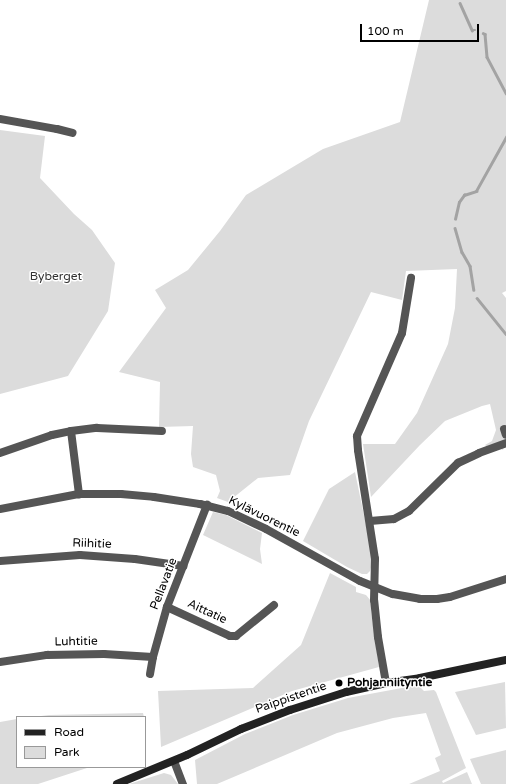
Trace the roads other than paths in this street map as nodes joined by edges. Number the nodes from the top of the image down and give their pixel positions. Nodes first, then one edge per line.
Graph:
1 (0, 119) edge
2 (73, 134) dead end
3 (411, 278) dead end
4 (71, 431) junction
5 (162, 431) dead end
6 (506, 443) edge
7 (0, 453) edge
8 (79, 494) junction
9 (207, 506) junction
10 (0, 509) edge
11 (370, 521) junction
12 (0, 561) edge
13 (183, 566) junction
14 (506, 579) edge
15 (375, 586) junction
16 (274, 605) dead end
17 (167, 607) junction
18 (153, 657) junction
19 (506, 660) edge
20 (0, 662) edge
21 (150, 674) dead end
22 (386, 683) junction
23 (174, 760) junction
24 (117, 784) edge
25 (183, 784) edge

1 - 2 street
3 - 11 street
4 - 5 street
4 - 7 street
4 - 8 street
6 - 11 street
8 - 9 street, Kylävuorentie
8 - 10 street, Kylävuorentie
9 - 13 street, Pellavatie
9 - 15 street, Kylävuorentie
11 - 15 street
12 - 13 street, Riihitie
13 - 17 street, Pellavatie
14 - 15 street, Kylävuorentie
15 - 22 street
16 - 17 street, Aittatie
17 - 18 street, Pellavatie
18 - 20 street, Luhtitie
18 - 21 street, Pellavatie
19 - 22 street, Paippistentie
22 - 23 street, Paippistentie
23 - 24 street, Paippistentie
23 - 25 street

